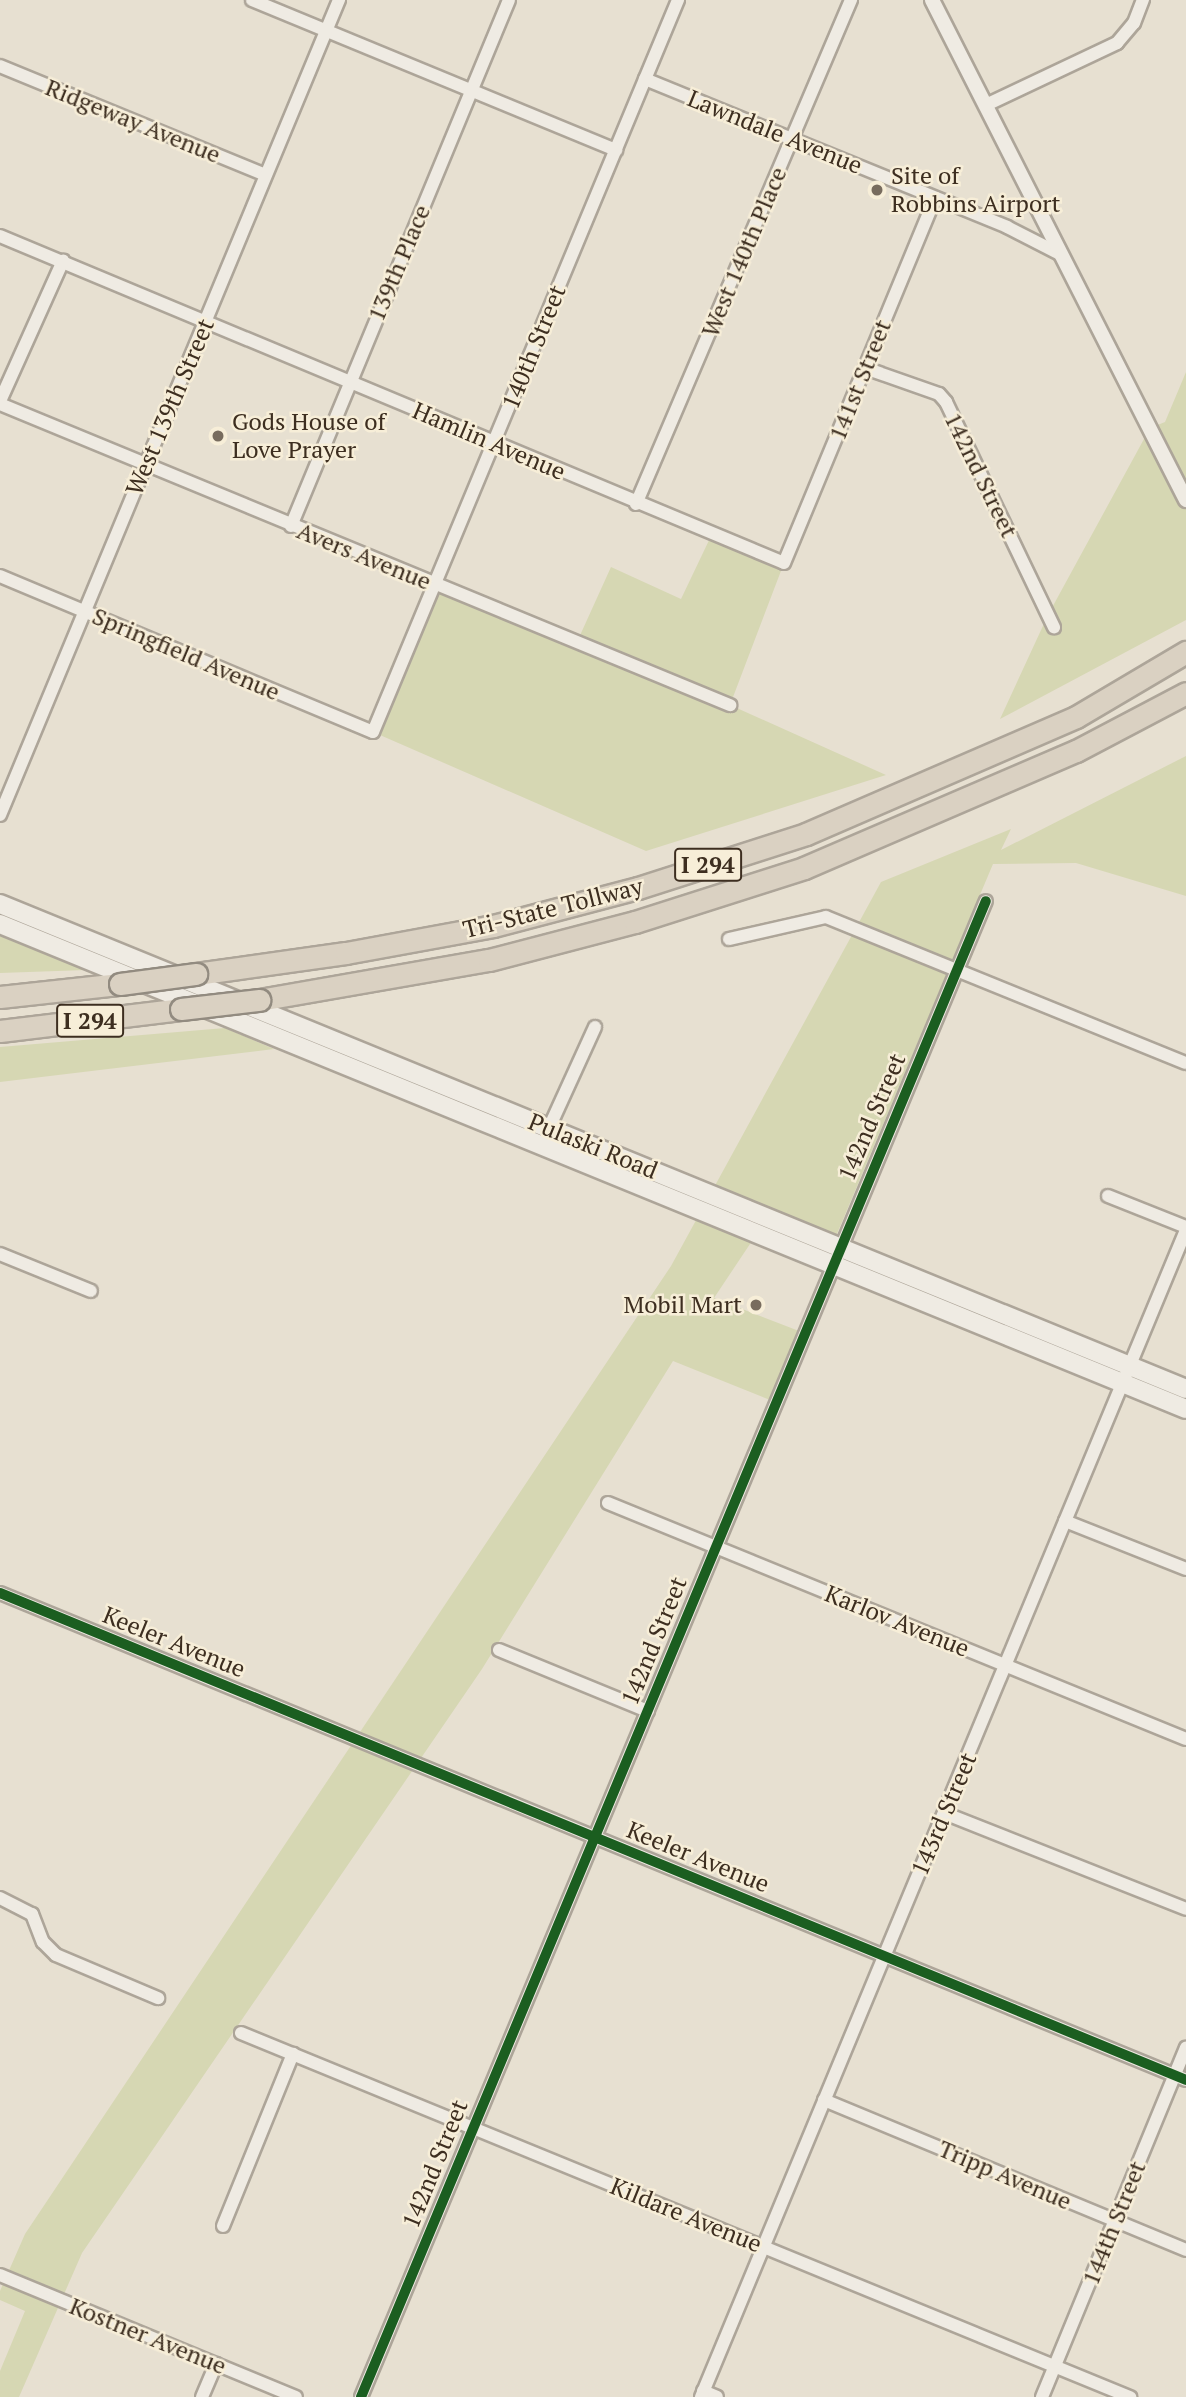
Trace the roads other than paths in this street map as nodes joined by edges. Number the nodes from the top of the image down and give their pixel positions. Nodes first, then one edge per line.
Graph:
1 (252, 0) edge
2 (339, 0) edge
3 (509, 0) edge
4 (678, 0) edge
5 (851, 0) edge
6 (932, 0) edge
7 (1143, 0) edge
8 (326, 31) junction
9 (0, 66) edge
10 (645, 79) junction
11 (471, 90) junction
12 (986, 106) junction
13 (792, 139) junction
14 (616, 150) junction
15 (266, 175) junction
16 (935, 198) junction
17 (0, 236) edge
18 (1058, 253) junction
19 (63, 261) junction
20 (206, 320) junction
21 (865, 368) junction
22 (349, 382) junction
23 (0, 403) edge
24 (494, 443) junction
25 (145, 466) junction
26 (1186, 500) edge
27 (636, 503) junction
28 (292, 526) junction
29 (784, 563) joint
30 (0, 576) edge
31 (434, 584) junction
32 (85, 611) junction
33 (1054, 628) dead end
34 (1186, 652) edge
35 (1186, 693) edge
36 (730, 705) dead end
37 (373, 732) joint
38 (0, 815) edge
39 (986, 901) dead end
40 (0, 904) edge
41 (0, 924) edge
42 (729, 939) dead end
43 (957, 969) junction
44 (0, 997) edge
45 (595, 1027) dead end
46 (0, 1031) edge
47 (1186, 1063) edge
48 (549, 1128) junction
49 (1108, 1196) dead end
50 (1186, 1229) edge
51 (840, 1248) junction
52 (0, 1254) edge
53 (833, 1265) junction
54 (91, 1291) dead end
55 (1125, 1373) junction
56 (1186, 1389) edge
57 (1186, 1409) edge
58 (608, 1503) dead end
59 (1065, 1521) junction
60 (715, 1547) junction
61 (1186, 1570) edge
62 (0, 1593) edge
63 (499, 1650) dead end
64 (1005, 1665) junction
65 (648, 1711) junction
66 (1186, 1740) edge
67 (944, 1813) junction
68 (594, 1836) junction
69 (0, 1898) edge
70 (1186, 1909) edge
71 (885, 1956) junction
72 (158, 1998) dead end
73 (242, 2033) dead end
74 (1186, 2048) edge
75 (293, 2054) junction
76 (1180, 2078) edge
77 (824, 2100) junction
78 (472, 2127) junction
79 (1115, 2221) junction
80 (223, 2225) dead end
81 (764, 2247) junction
82 (1186, 2250) edge
83 (0, 2275) edge
84 (216, 2364) junction
85 (1055, 2366) junction
86 (702, 2394) edge
87 (202, 2397) edge
88 (296, 2397) edge
89 (361, 2397) edge
90 (717, 2397) edge
91 (1042, 2397) edge
92 (1130, 2397) edge

1 - 8 street
2 - 8 street, West 139th Street
3 - 11 street, 139th Place
4 - 10 street, 140th Street
5 - 13 street, West 140th Place
6 - 12 street
7 - 12 street
8 - 11 street
8 - 15 street, West 139th Street
9 - 15 street, Ridgeway Avenue
10 - 13 street, Lawndale Avenue
10 - 14 street, 140th Street
11 - 14 street
11 - 22 street, 139th Place
12 - 18 street
13 - 16 street, Lawndale Avenue
13 - 27 street, West 140th Place
14 - 24 street, 140th Street
15 - 20 street, West 139th Street
16 - 18 street, Lawndale Avenue
16 - 21 street, 141st Street
17 - 19 street, Hamlin Avenue
18 - 26 street
19 - 20 street, Hamlin Avenue
19 - 23 street
20 - 22 street, Hamlin Avenue
20 - 25 street, West 139th Street
21 - 29 street, 141st Street
21 - 33 street, 142nd Street
22 - 24 street, Hamlin Avenue
22 - 28 street, 139th Place
23 - 25 street, Avers Avenue
24 - 27 street, Hamlin Avenue
24 - 31 street, 140th Street
25 - 28 street, Avers Avenue
25 - 32 street, West 139th Street
27 - 29 street, Hamlin Avenue
28 - 31 street, Avers Avenue
30 - 32 street, Springfield Avenue
31 - 36 street, Avers Avenue
31 - 37 street, 140th Street
32 - 37 street, Springfield Avenue
32 - 38 street, West 139th Street
34 - 44 highway, Tri-State Tollway / I 294, bridge
35 - 46 highway, Tri-State Tollway / I 294, bridge
39 - 43 street, 142nd Street
40 - 48 main road, Pulaski Road
41 - 53 main road, Pulaski Road
42 - 43 street
43 - 47 street
43 - 51 street, 142nd Street
45 - 48 street
48 - 51 main road, Pulaski Road
49 - 50 street
50 - 55 street, 143rd Street
51 - 53 street, 142nd Street
51 - 55 main road, Pulaski Road
52 - 54 street
53 - 55 main road, Pulaski Road
53 - 60 street, 142nd Street
55 - 56 main road, Pulaski Road
55 - 57 main road, Pulaski Road
55 - 59 street, 143rd Street
58 - 60 street, Karlov Avenue
59 - 61 street
59 - 64 street, 143rd Street
60 - 64 street, Karlov Avenue
60 - 65 street, 142nd Street
62 - 68 street, Keeler Avenue
63 - 65 street
64 - 66 street, Karlov Avenue
64 - 67 street, 143rd Street
65 - 68 street, 142nd Street
67 - 70 street
67 - 71 street, 143rd Street
68 - 71 street, Keeler Avenue
68 - 78 street, 142nd Street
69 - 72 street
71 - 76 street, Keeler Avenue
71 - 77 street, 143rd Street
73 - 75 street, Kildare Avenue
74 - 76 street, 144th Street
75 - 78 street, Kildare Avenue
75 - 80 street
76 - 79 street, 144th Street
77 - 79 street, Tripp Avenue
77 - 81 street, 143rd Street
78 - 81 street, Kildare Avenue
78 - 89 street, 142nd Street
79 - 82 street, Tripp Avenue
79 - 85 street, 144th Street
81 - 85 street, Kildare Avenue
81 - 86 street, 143rd Street
83 - 84 street, Kostner Avenue
84 - 87 street
84 - 88 street, Kostner Avenue
85 - 91 street, 144th Street
85 - 92 street, Kildare Avenue
86 - 90 street

